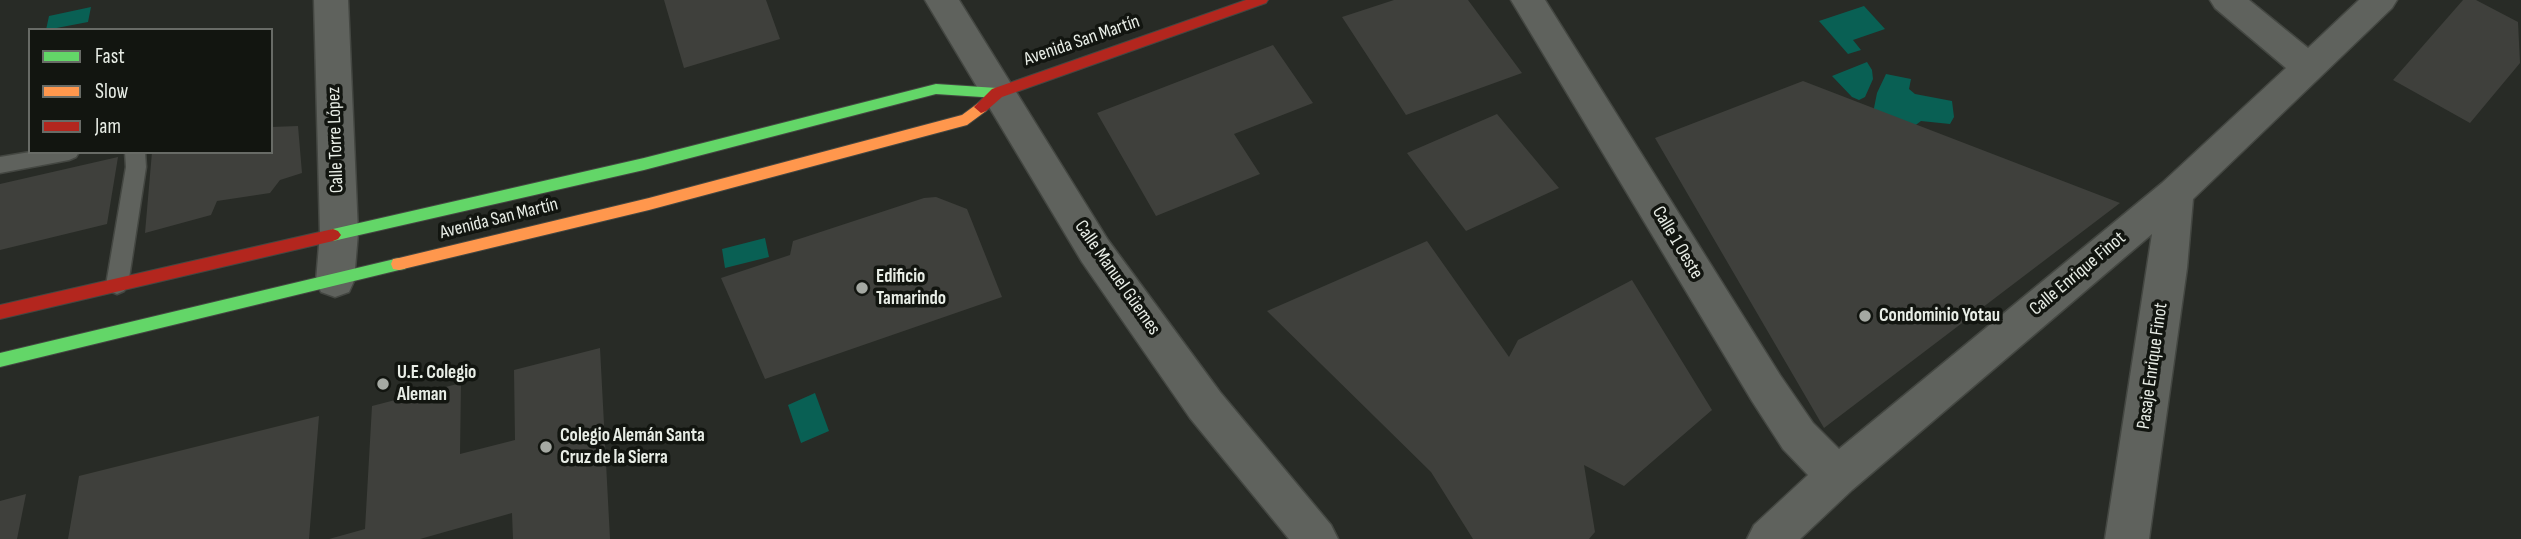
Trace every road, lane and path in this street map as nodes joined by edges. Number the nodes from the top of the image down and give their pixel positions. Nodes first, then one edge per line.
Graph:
1 (331, 0) edge
2 (942, 0) edge
3 (1261, 0) edge
4 (1528, 0) edge
5 (2227, 0) edge
6 (2380, 0) edge
7 (2307, 66) junction
8 (997, 93) junction
9 (58, 154) edge
10 (135, 154) edge
11 (0, 165) edge
12 (2175, 193) junction
13 (339, 233) junction
14 (335, 281) junction
15 (117, 285) junction
16 (0, 312) edge
17 (0, 360) edge
18 (1837, 476) junction
19 (1316, 539) edge
20 (1769, 539) edge
21 (2127, 539) edge

1 - 13 street, Calle Torre López
2 - 8 street, Calle Manuel Güemes
3 - 8 main road, Avenida San Martín
4 - 18 street, Calle 1 Oeste
5 - 7 street
6 - 7 street, Calle Enrique Finot
7 - 12 street, Calle Enrique Finot
8 - 13 main road, Avenida San Martín
8 - 14 main road, Avenida San Martín
8 - 19 street, Calle Manuel Güemes
9 - 11 lane
10 - 15 lane
12 - 18 street, Calle Enrique Finot
12 - 21 street, Pasaje Enrique Finot
13 - 14 street, Calle Torre López
13 - 15 main road, Avenida San Martín
14 - 17 main road, Avenida San Martín
15 - 16 main road, Avenida San Martín
18 - 20 street, Calle Enrique Finot

